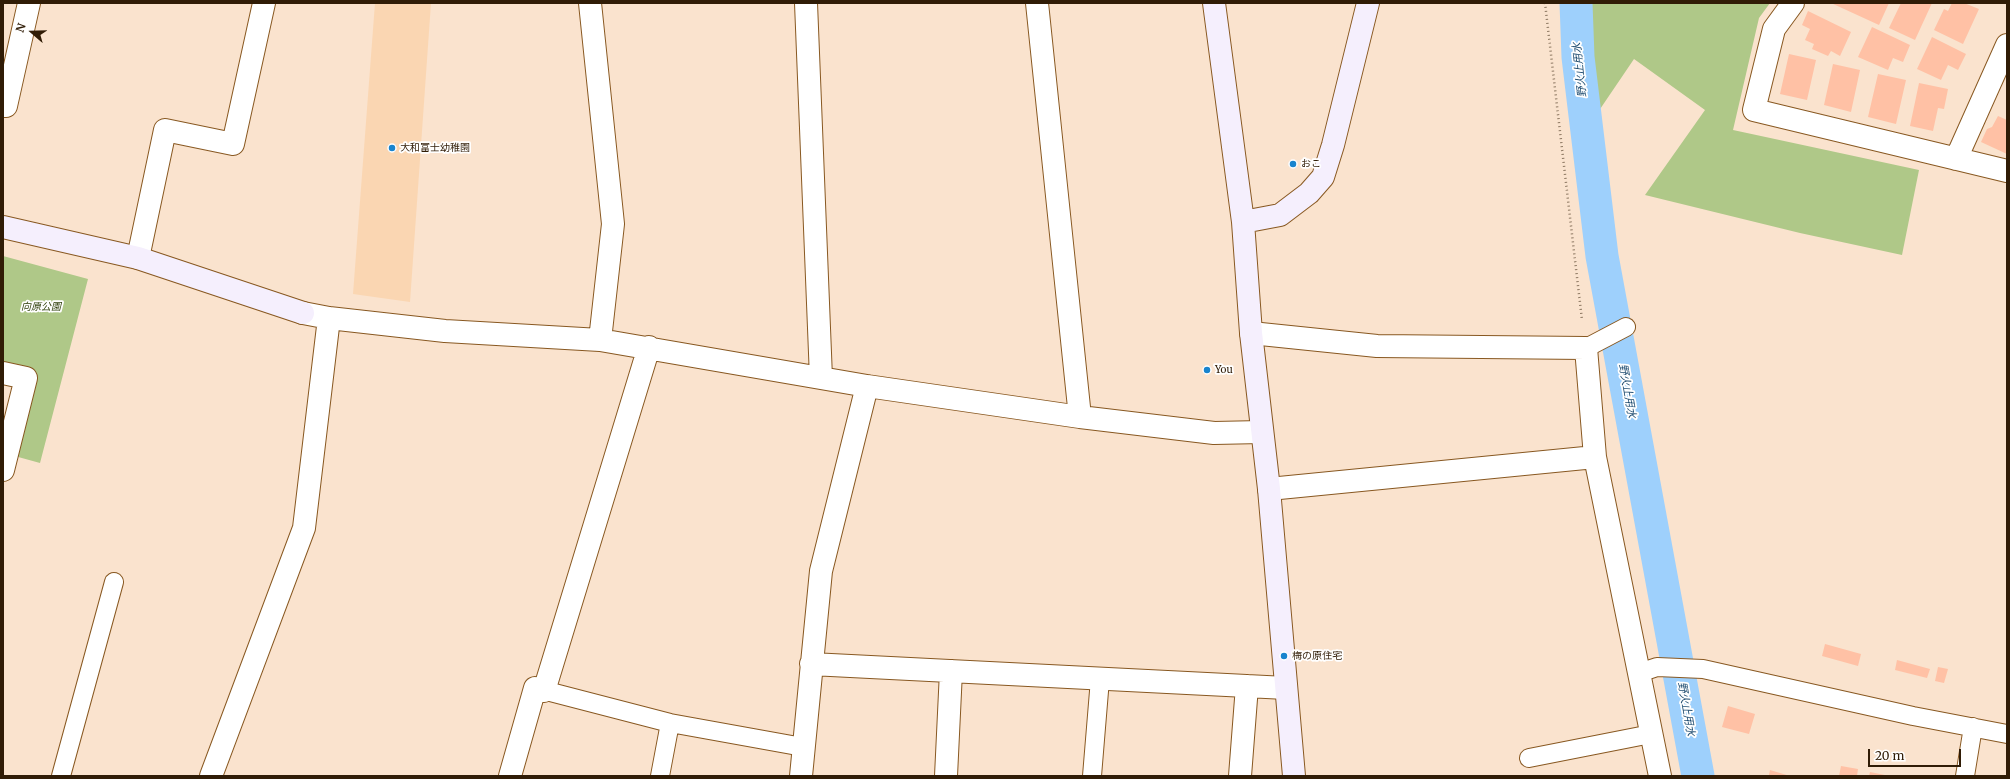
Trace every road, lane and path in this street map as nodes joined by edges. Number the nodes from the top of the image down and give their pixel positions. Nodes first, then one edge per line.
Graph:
1 (29, 3) edge
2 (264, 3) edge
3 (590, 3) edge
4 (806, 3) edge
5 (1037, 3) edge
6 (1214, 3) edge
7 (1368, 3) edge
8 (1545, 3) edge
9 (1793, 3) edge
10 (2007, 45) edge
11 (3, 105) edge
12 (1956, 159) junction
13 (2007, 171) edge
14 (1243, 222) junction
15 (3, 227) edge
16 (138, 258) junction
17 (329, 318) junction
18 (1626, 327) dead end
19 (1251, 333) junction
20 (600, 340) junction
21 (1592, 345) junction
22 (649, 347) junction
23 (3, 373) edge
24 (821, 378) junction
25 (867, 386) junction
26 (1080, 417) junction
27 (1262, 432) junction
28 (1595, 457) junction
29 (3, 470) edge
30 (1269, 489) junction
31 (114, 582) dead end
32 (811, 664) junction
33 (1648, 670) junction
34 (951, 671) junction
35 (1100, 679) junction
36 (1247, 686) junction
37 (1286, 688) junction
38 (540, 690) junction
39 (670, 723) junction
40 (1973, 727) junction
41 (1651, 734) junction
42 (2007, 734) edge
43 (803, 747) junction
44 (1529, 758) dead end
45 (61, 776) edge
46 (211, 776) edge
47 (510, 776) edge
48 (660, 776) edge
49 (801, 776) edge
50 (946, 776) edge
51 (1092, 776) edge
52 (1240, 776) edge
53 (1294, 776) edge
54 (1660, 776) edge
55 (1965, 776) edge

1 - 11 street
2 - 16 street
3 - 20 street
4 - 24 street
5 - 26 street
6 - 14 street
7 - 14 street
8 - 21 path
9 - 12 street
10 - 12 street
12 - 13 street
14 - 19 street
15 - 16 street
16 - 17 street
17 - 20 street
17 - 46 street
18 - 21 lane
19 - 21 street
19 - 27 street
20 - 22 street
21 - 28 street
22 - 24 street
22 - 38 street
23 - 29 street
24 - 25 street
25 - 26 street
25 - 32 street
26 - 27 street
27 - 30 street
28 - 30 street
28 - 33 street
30 - 37 street
31 - 45 lane
32 - 34 street
32 - 43 street
33 - 40 lane
33 - 41 street
34 - 35 street
34 - 50 street
35 - 36 street
35 - 51 lane
36 - 37 street
36 - 52 street
37 - 53 street
38 - 39 lane
38 - 47 street
39 - 43 lane
39 - 48 lane
40 - 42 lane
40 - 55 lane
41 - 44 lane
41 - 54 street
43 - 49 street

